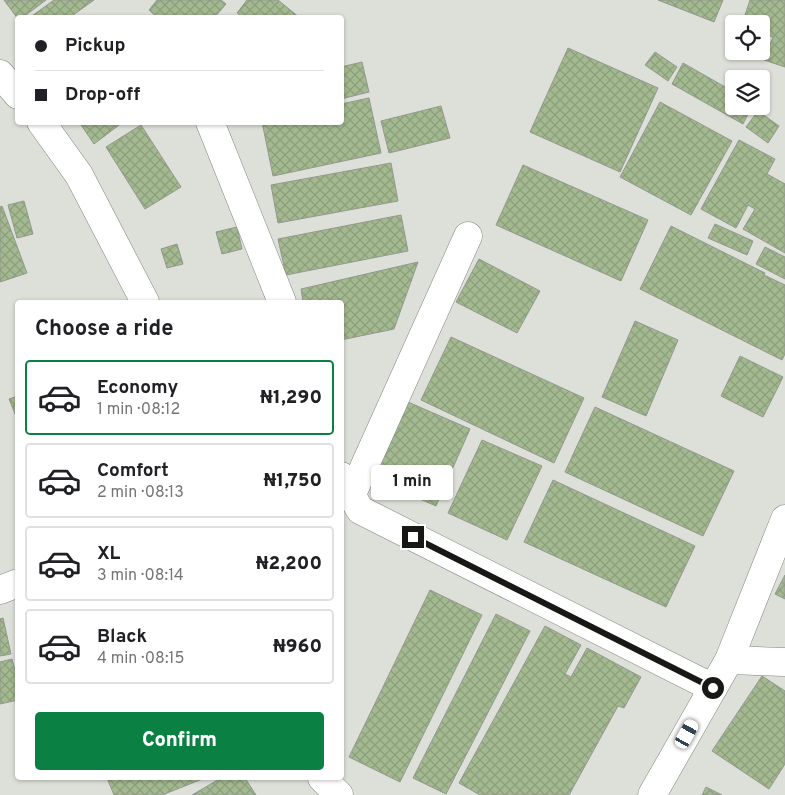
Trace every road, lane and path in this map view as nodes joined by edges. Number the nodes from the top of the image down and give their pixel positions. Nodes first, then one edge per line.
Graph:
1 (0, 74) edge
2 (15, 91) edge
3 (43, 125) edge
4 (211, 125) edge
5 (468, 236) dead end
6 (144, 300) edge
7 (281, 300) edge
8 (347, 485) edge
9 (785, 519) edge
10 (15, 584) edge
11 (0, 590) edge
12 (729, 660) junction
13 (785, 662) edge
14 (713, 688) junction
15 (324, 780) edge
16 (339, 795) edge
17 (652, 795) edge

1 - 2 street
3 - 6 street
4 - 7 street
5 - 8 street
8 - 14 street
9 - 12 street
10 - 11 street
12 - 13 street
12 - 14 street
14 - 17 street
15 - 16 street

